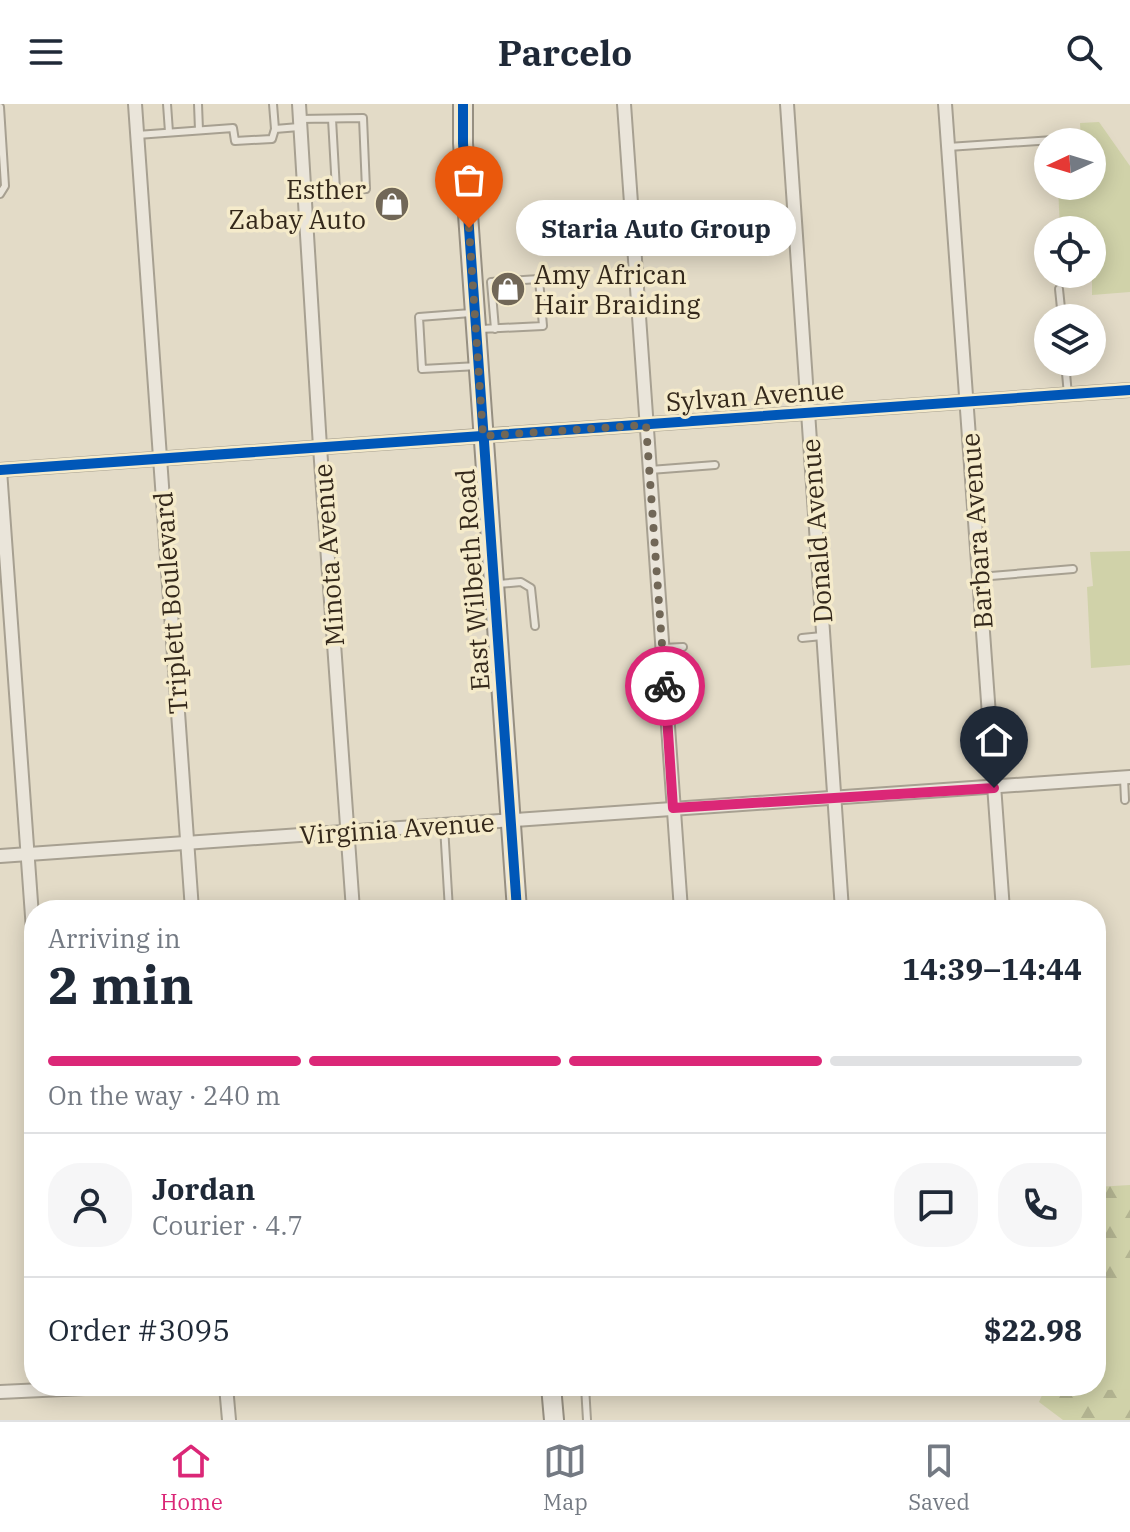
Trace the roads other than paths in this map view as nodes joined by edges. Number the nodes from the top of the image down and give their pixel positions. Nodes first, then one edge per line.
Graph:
1 (135, 104) edge
2 (167, 104) edge
3 (198, 104) edge
4 (273, 104) edge
5 (299, 104) edge
6 (463, 104) edge
7 (624, 104) edge
8 (787, 104) edge
9 (945, 104) edge
10 (0, 107) edge
11 (332, 119) junction
12 (300, 123) junction
13 (275, 129) junction
14 (199, 130) junction
15 (169, 132) junction
16 (137, 135) junction
17 (1034, 141) edge
18 (948, 147) junction
19 (0, 194) edge
20 (1059, 289) dead end
21 (1061, 304) edge
22 (482, 324) junction
23 (479, 366) junction
24 (1066, 376) edge
25 (1130, 390) edge
26 (1068, 395) junction
27 (966, 401) junction
28 (808, 412) junction
29 (646, 425) junction
30 (483, 436) junction
31 (320, 447) junction
32 (160, 459) junction
33 (715, 465) dead end
34 (0, 470) edge
35 (650, 470) junction
36 (1073, 569) dead end
37 (979, 577) junction
38 (494, 585) junction
39 (535, 626) dead end
40 (824, 636) junction
41 (802, 638) dead end
42 (683, 647) dead end
43 (662, 648) junction
44 (1127, 778) edge
45 (994, 788) junction
46 (835, 798) junction
47 (1125, 800) dead end
48 (673, 808) junction
49 (511, 819) junction
50 (444, 825) junction
51 (347, 832) junction
52 (186, 843) junction
53 (28, 854) junction
54 (0, 856) edge
55 (31, 900) edge
56 (191, 900) edge
57 (352, 900) edge
58 (448, 900) edge
59 (516, 900) edge
60 (680, 900) edge
61 (841, 900) edge
62 (1002, 900) edge
63 (24, 1390) edge
64 (0, 1392) edge
65 (227, 1396) edge
66 (552, 1396) edge
67 (586, 1396) edge
68 (229, 1420) edge
69 (554, 1420) edge
70 (587, 1420) edge

1 - 16 street, Triplett Boulevard
2 - 15 lane
3 - 14 lane
4 - 13 lane
5 - 12 street, Minota Avenue
6 - 22 main road, East Wilbeth Road
7 - 29 street
8 - 28 street, Donald Avenue
9 - 18 street, Barbara Avenue
10 - 19 lane
11 - 11 lane
11 - 12 lane
12 - 13 lane
12 - 31 street, Minota Avenue
13 - 14 lane
14 - 15 lane
15 - 16 lane
16 - 32 street, Triplett Boulevard
17 - 18 lane
18 - 27 street, Barbara Avenue
20 - 21 lane
22 - 22 lane
22 - 23 main road, East Wilbeth Road
22 - 23 lane
23 - 30 main road, East Wilbeth Road
24 - 26 lane
25 - 26 street, Sylvan Avenue
26 - 27 street, Sylvan Avenue
27 - 28 street, Sylvan Avenue
27 - 37 street, Barbara Avenue
28 - 29 street, Sylvan Avenue
28 - 40 street, Donald Avenue
29 - 30 street, Sylvan Avenue
29 - 35 street
30 - 31 street, Sylvan Avenue
30 - 38 main road, East Wilbeth Road
31 - 32 street, Sylvan Avenue
31 - 51 street, Minota Avenue
32 - 34 street, Sylvan Avenue
32 - 52 street, Triplett Boulevard
33 - 35 lane
34 - 53 street
35 - 43 street
36 - 37 lane
37 - 45 street, Barbara Avenue
38 - 39 lane
38 - 49 main road, East Wilbeth Road
40 - 41 lane
40 - 46 street, Donald Avenue
42 - 43 lane
43 - 48 street
44 - 45 street, Virginia Avenue
44 - 47 lane
45 - 46 street, Virginia Avenue
45 - 62 street, Barbara Avenue
46 - 48 street, Virginia Avenue
46 - 61 street, Donald Avenue
48 - 49 street, Virginia Avenue
48 - 60 street
49 - 50 street, Virginia Avenue
49 - 59 main road, East Wilbeth Road
50 - 51 street, Virginia Avenue
50 - 58 lane
51 - 52 street, Virginia Avenue
51 - 57 street, Minota Avenue
52 - 53 street, Virginia Avenue
52 - 56 street, Triplett Boulevard
53 - 54 street, Virginia Avenue
53 - 55 street
63 - 64 street
65 - 68 street
66 - 69 main road
67 - 70 lane

